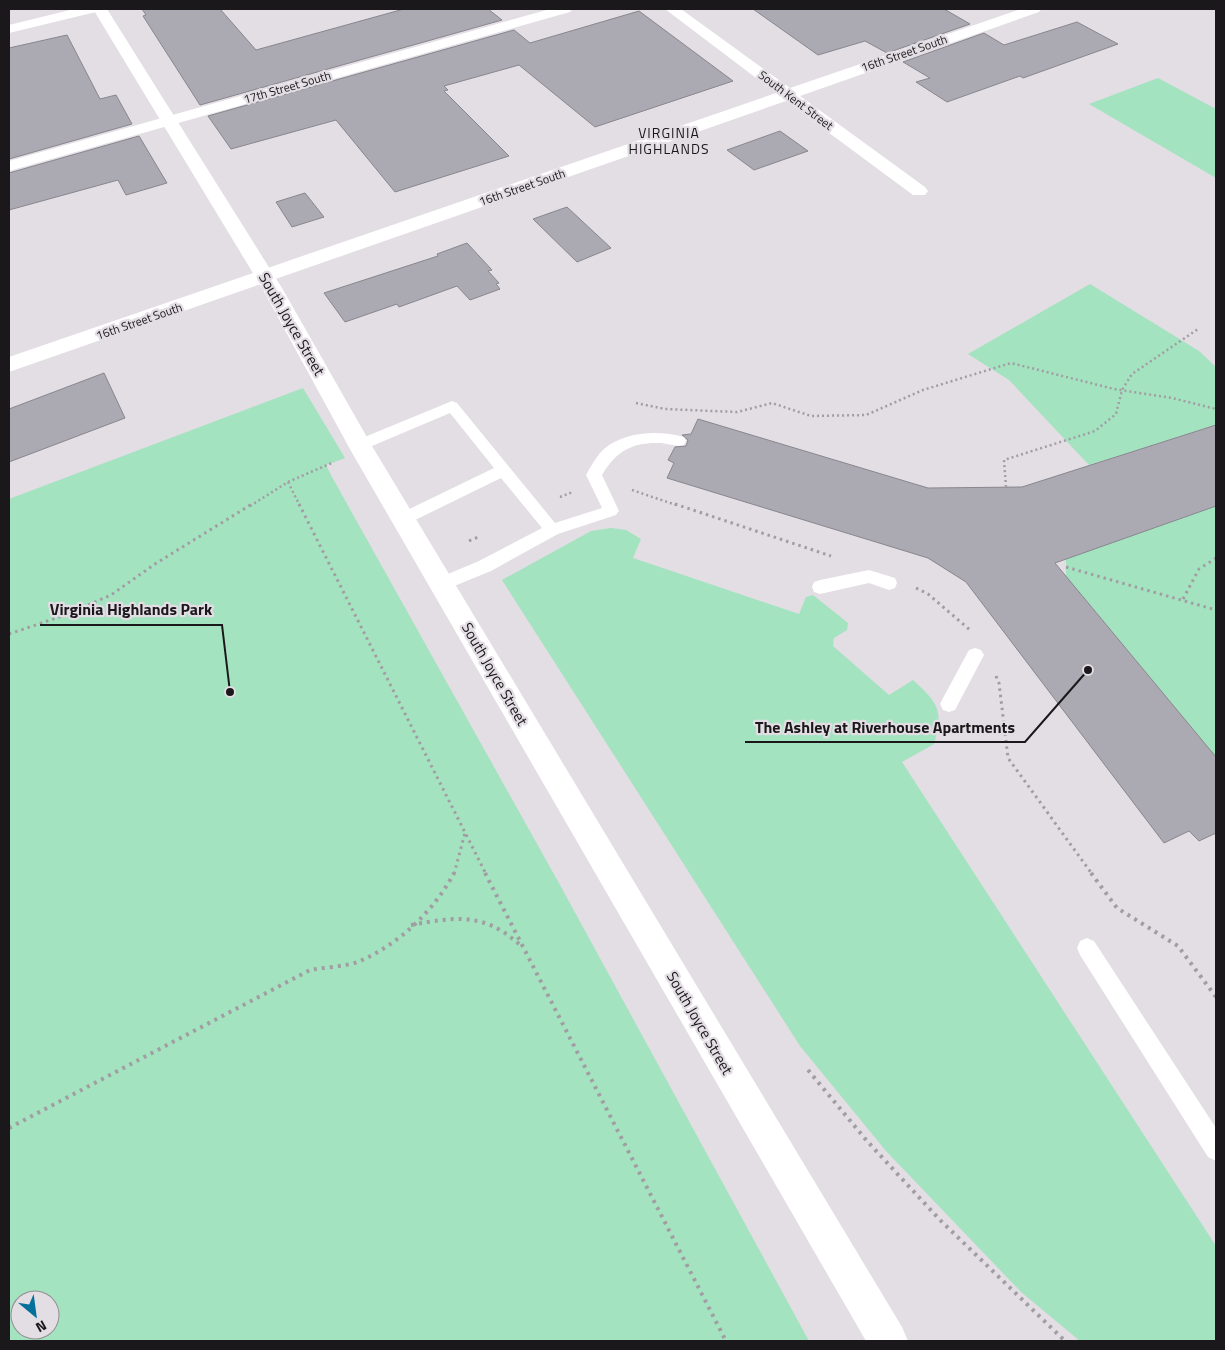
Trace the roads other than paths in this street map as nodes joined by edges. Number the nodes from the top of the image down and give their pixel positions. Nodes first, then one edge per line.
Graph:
1 (91, 9) edge
2 (100, 9) edge
3 (565, 9) edge
4 (672, 9) edge
5 (1034, 9) edge
6 (9, 29) edge
7 (787, 94) junction
8 (170, 120) junction
9 (9, 166) edge
10 (919, 191) dead end
11 (265, 277) junction
12 (9, 365) edge
13 (678, 441) dead end
14 (349, 453) junction
15 (504, 470) junction
16 (403, 519) junction
17 (552, 530) junction
18 (889, 583) dead end
19 (442, 584) junction
20 (820, 587) dead end
21 (975, 655) dead end
22 (949, 704) dead end
23 (1086, 948) dead end
24 (1216, 1149) edge
25 (888, 1341) edge

1 - 6 street
2 - 8 street, South Joyce Street
3 - 8 street, 17th Street South
4 - 7 street, South Kent Street
5 - 7 street, 16th Street South
7 - 10 street, South Kent Street
7 - 11 street, 16th Street South
8 - 9 street, 17th Street South
8 - 11 street, South Joyce Street
11 - 12 street, 16th Street South
11 - 14 street, South Joyce Street
13 - 17 lane
14 - 15 lane
14 - 16 street, South Joyce Street
15 - 16 lane
15 - 17 lane
16 - 19 street, South Joyce Street
17 - 19 lane
18 - 20 lane
19 - 25 street, South Joyce Street
21 - 22 lane
23 - 24 lane

